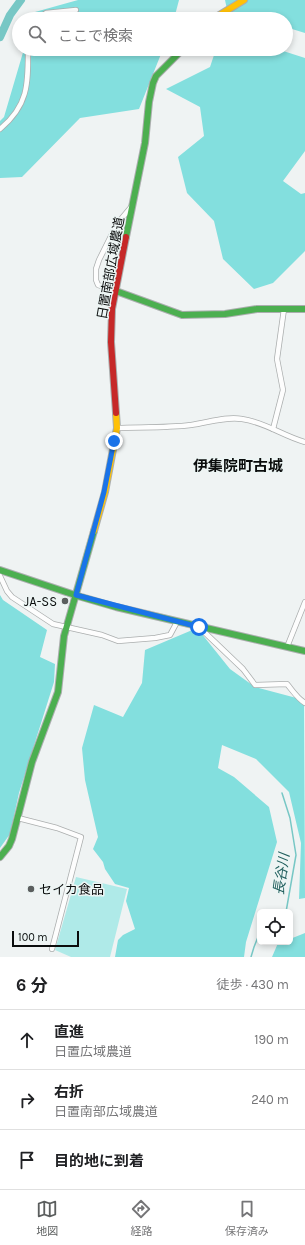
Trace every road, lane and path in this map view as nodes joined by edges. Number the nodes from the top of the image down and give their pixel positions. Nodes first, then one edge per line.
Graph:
1 (244, 0) edge
2 (76, 10) dead end
3 (56, 12) edge
4 (224, 12) edge
5 (28, 56) edge
6 (176, 56) edge
7 (0, 129) edge
8 (132, 206) junction
9 (116, 291) junction
10 (284, 309) junction
11 (305, 309) edge
12 (117, 428) junction
13 (273, 429) junction
14 (305, 442) edge
15 (0, 570) edge
16 (0, 576) edge
17 (76, 595) junction
18 (305, 602) edge
19 (177, 622) junction
20 (66, 627) junction
21 (199, 627) junction
22 (287, 647) junction
23 (305, 651) edge
24 (305, 703) edge
25 (18, 818) junction
26 (0, 857) edge
27 (52, 949) dead end

1 - 4 street
2 - 3 street
5 - 7 street
6 - 8 street, 日置南部広域農道
8 - 9 street, 日置南部広域農道
8 - 9 street
9 - 10 street
9 - 12 street, 日置南部広域農道
10 - 11 street
10 - 13 street
12 - 13 street
12 - 17 street, 日置南部広域農道
13 - 14 street
15 - 17 street
16 - 20 street
17 - 19 street
17 - 20 street, 日置南部広域農道
18 - 22 street
19 - 20 street
19 - 21 street
20 - 25 street, 日置南部広域農道
21 - 22 street
21 - 24 street
22 - 23 street
25 - 26 street, 日置南部広域農道
25 - 27 street

